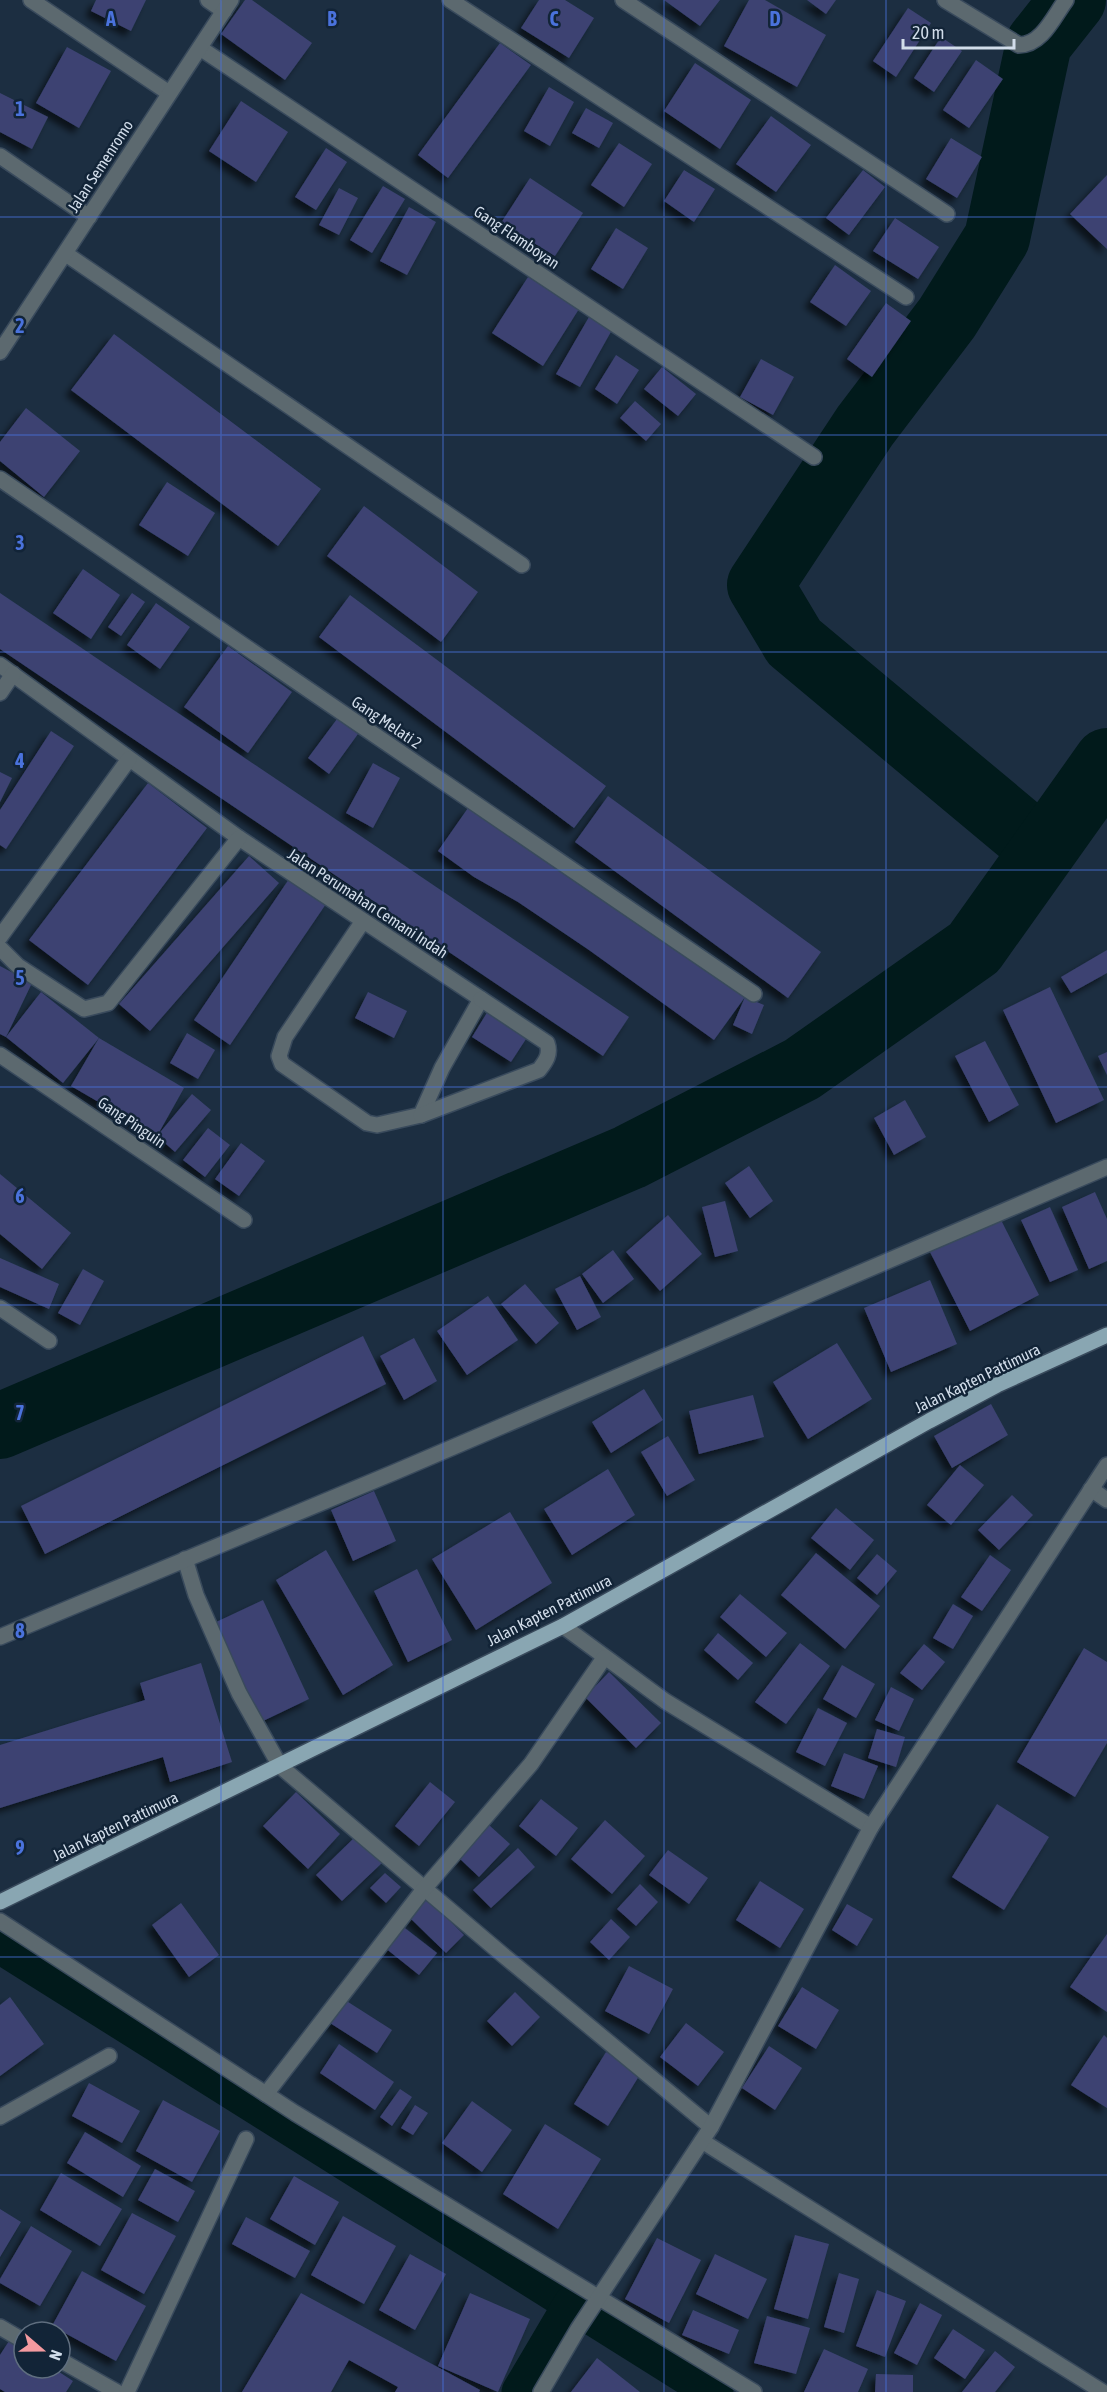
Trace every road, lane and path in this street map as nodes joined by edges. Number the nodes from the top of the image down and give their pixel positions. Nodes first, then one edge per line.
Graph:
1 (31, 0) edge
2 (208, 0) edge
3 (450, 0) edge
4 (623, 0) edge
5 (945, 0) edge
6 (1066, 0) edge
7 (228, 5) edge
8 (200, 48) junction
9 (169, 93) junction
10 (0, 156) edge
11 (947, 214) dead end
12 (89, 217) junction
13 (66, 254) junction
14 (906, 297) dead end
15 (0, 352) edge
16 (814, 457) dead end
17 (0, 479) edge
18 (522, 565) dead end
19 (0, 665) edge
20 (13, 675) junction
21 (0, 693) edge
22 (129, 759) junction
23 (239, 838) junction
24 (363, 921) junction
25 (0, 937) edge
26 (0, 948) edge
27 (754, 994) dead end
28 (481, 999) junction
29 (0, 1054) edge
30 (422, 1115) junction
31 (1107, 1167) edge
32 (244, 1220) dead end
33 (0, 1308) edge
34 (1107, 1335) edge
35 (49, 1341) dead end
36 (1107, 1465) edge
37 (1091, 1489) junction
38 (1107, 1500) edge
39 (184, 1559) junction
40 (563, 1626) junction
41 (0, 1637) edge
42 (604, 1658) junction
43 (280, 1766) junction
44 (871, 1827) junction
45 (424, 1889) junction
46 (0, 1902) edge
47 (0, 1921) edge
48 (109, 2056) dead end
49 (266, 2094) junction
50 (0, 2117) edge
51 (711, 2127) junction
52 (246, 2139) dead end
53 (702, 2141) junction
54 (595, 2302) junction
55 (72, 2367) edge
56 (117, 2392) edge
57 (127, 2392) edge
58 (541, 2392) edge
59 (754, 2392) edge
60 (1103, 2392) edge

1 - 9 street
2 - 7 street
3 - 14 street
4 - 11 street
5 - 6 street
7 - 8 street, Jalan Semenromo
8 - 9 street, Jalan Semenromo
8 - 16 street, Gang Flamboyan
9 - 12 street, Jalan Semenromo
10 - 12 street
12 - 13 street, Jalan Semenromo
13 - 15 street, Jalan Semenromo
13 - 18 street
17 - 27 street, Gang Melati 2
19 - 20 street, Jalan Perumahan Cemani Indah
20 - 21 street
20 - 22 street, Jalan Perumahan Cemani Indah
22 - 23 street, Jalan Perumahan Cemani Indah
22 - 25 street
23 - 24 street, Jalan Perumahan Cemani Indah
23 - 26 street
24 - 28 street, Jalan Perumahan Cemani Indah
24 - 30 street
28 - 30 street
28 - 30 street, Jalan Perumahan Cemani Indah
29 - 32 street, Gang Pinguin
31 - 39 street
33 - 35 street
34 - 40 main road, Jalan Kapten Pattimura
36 - 37 street
37 - 38 street
37 - 44 street
39 - 41 street
39 - 43 street
40 - 42 street
40 - 43 main road, Jalan Kapten Pattimura
42 - 44 street
42 - 45 street
43 - 45 street
43 - 46 main road, Jalan Kapten Pattimura
44 - 51 street
45 - 49 street
45 - 51 street
47 - 49 street
48 - 50 street
49 - 54 street
51 - 53 street
52 - 57 street
53 - 54 street
53 - 60 street
54 - 58 street
54 - 59 street
55 - 56 street

